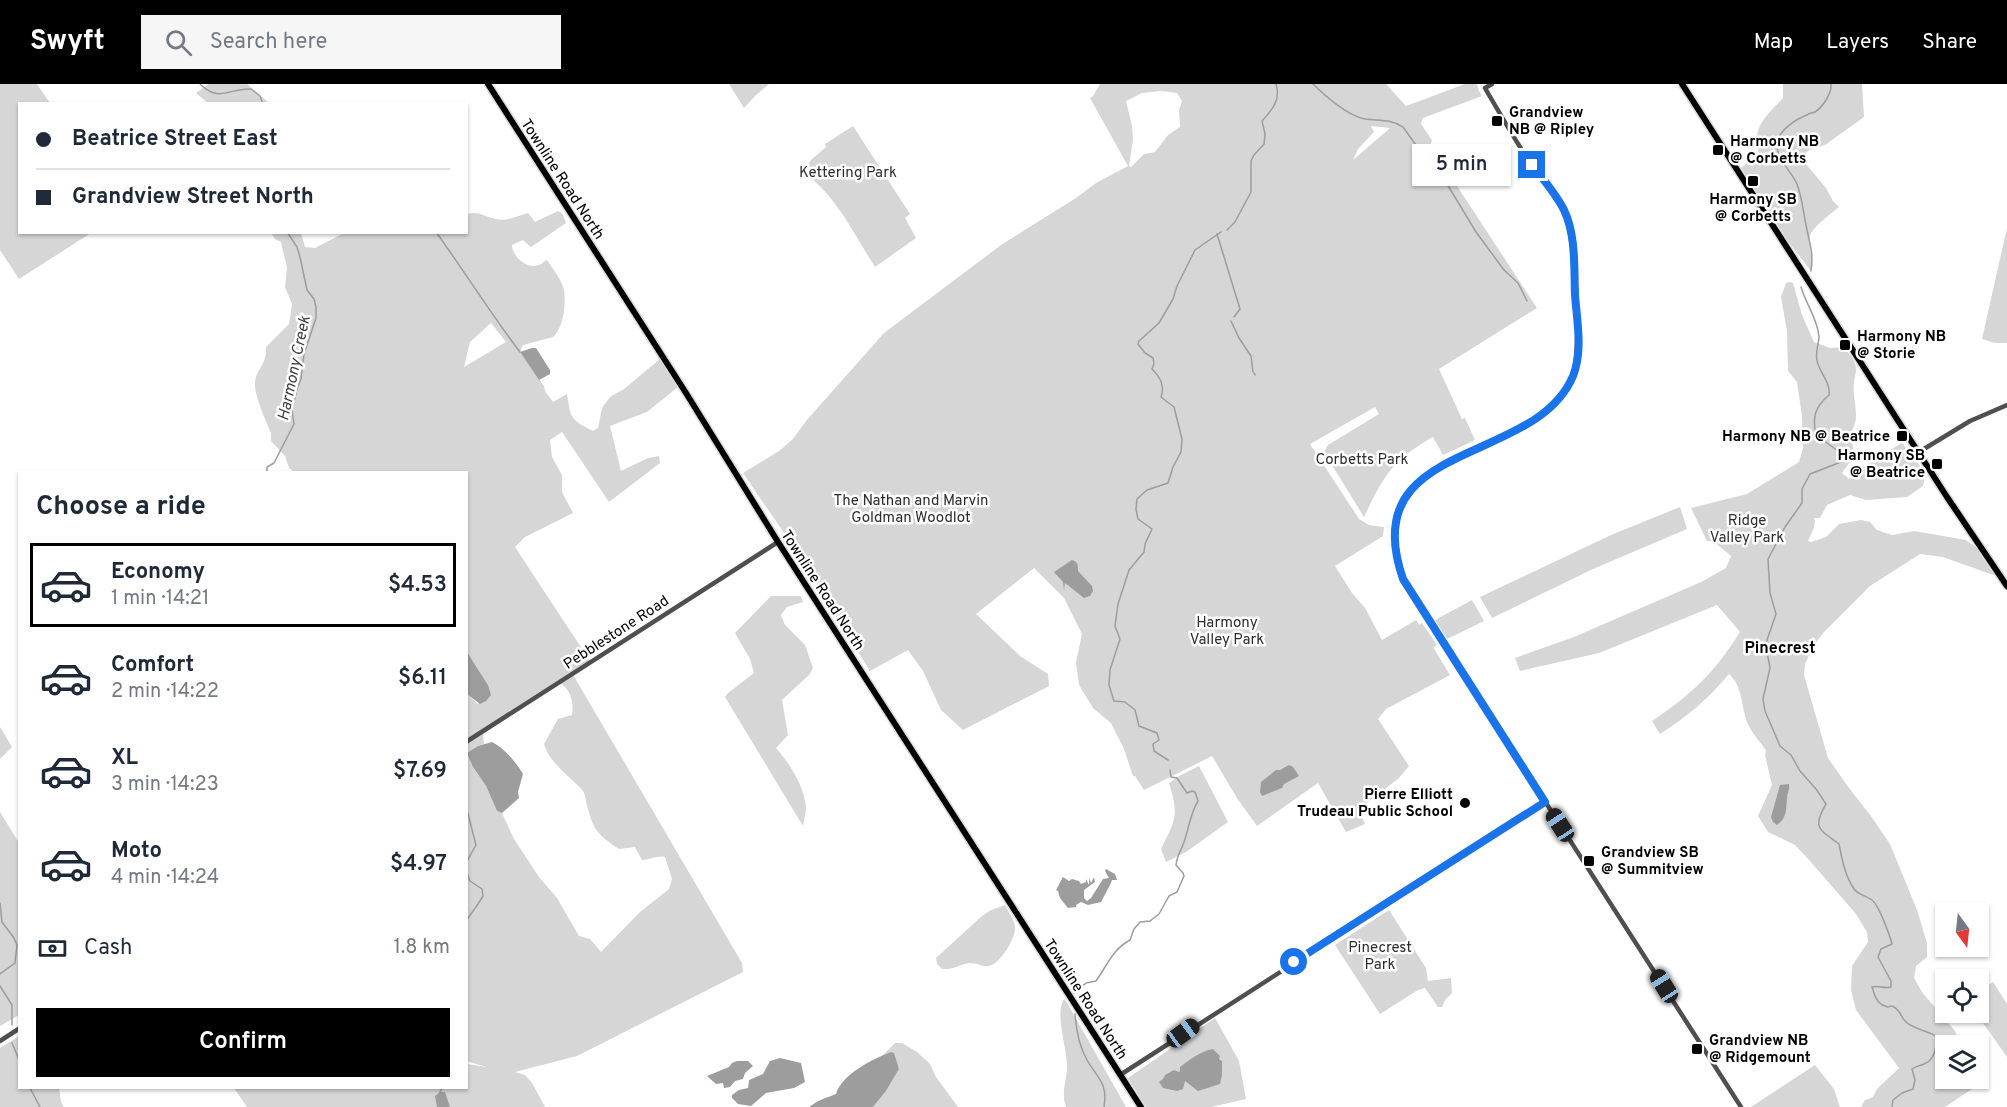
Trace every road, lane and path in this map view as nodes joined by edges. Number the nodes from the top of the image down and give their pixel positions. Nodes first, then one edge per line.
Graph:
1 (488, 84) edge
2 (1492, 84) edge
3 (1682, 84) edge
4 (2007, 405) edge
5 (1919, 452) junction
6 (778, 542) junction
7 (2007, 586) edge
8 (468, 741) edge
9 (1545, 802) junction
10 (18, 1029) edge
11 (0, 1041) edge
12 (1120, 1075) junction
13 (1141, 1107) edge
14 (1741, 1107) edge

1 - 6 main road, Townline Road North
2 - 9 street
3 - 5 main road
4 - 5 street
5 - 7 main road
6 - 8 street, Pebblestone Road
6 - 12 main road, Townline Road North
9 - 12 street
9 - 14 street
10 - 11 street
12 - 13 main road, Townline Road North

